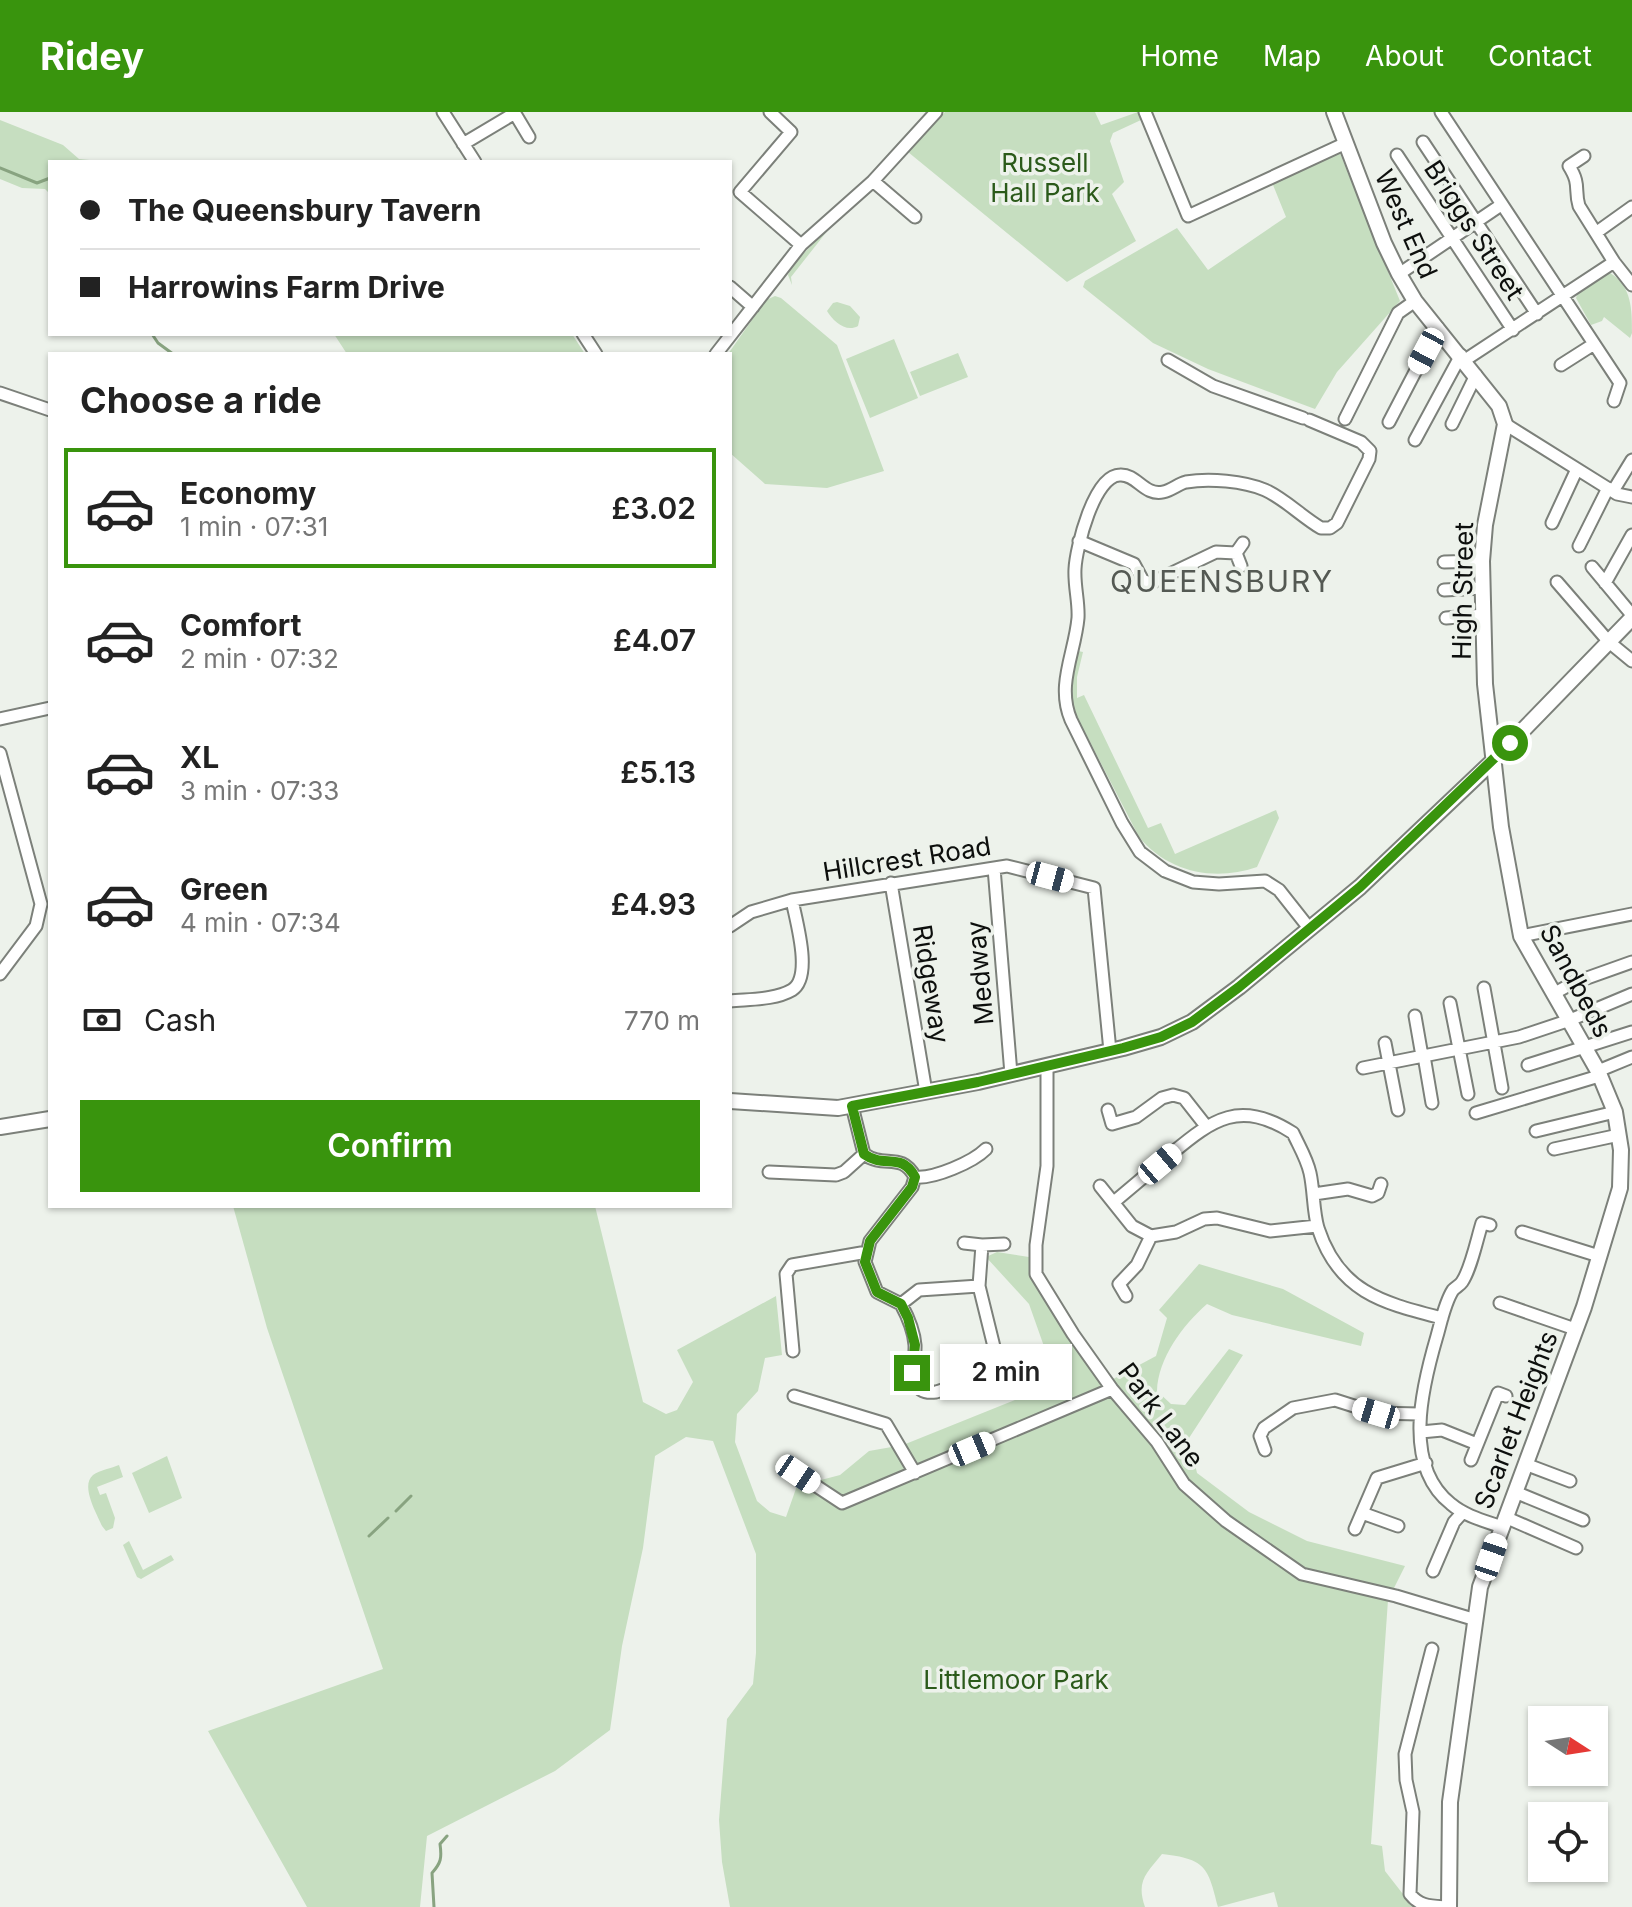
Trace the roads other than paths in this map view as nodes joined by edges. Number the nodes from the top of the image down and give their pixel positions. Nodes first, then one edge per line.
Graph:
1 (443, 112) edge
2 (514, 112) edge
3 (770, 112) edge
4 (1145, 112) edge
5 (1334, 112) edge
6 (1441, 112) edge
7 (930, 114) edge
8 (529, 137) dead end
9 (1423, 142) dead end
10 (1346, 143) junction
11 (463, 144) junction
12 (1397, 155) dead end
13 (1584, 156) dead end
14 (474, 160) edge
15 (873, 181) junction
16 (1501, 205) junction
17 (1632, 207) edge
18 (915, 217) dead end
19 (1476, 222) junction
20 (1597, 232) junction
21 (1452, 238) junction
22 (801, 245) junction
23 (1614, 262) junction
24 (1399, 274) junction
25 (1632, 285) edge
26 (732, 289) edge
27 (1563, 297) junction
28 (1415, 301) junction
29 (753, 307) junction
30 (1537, 314) junction
31 (1438, 328) junction
32 (1513, 330) junction
33 (732, 334) edge
34 (730, 336) edge
35 (1594, 344) junction
36 (718, 352) edge
37 (1463, 358) junction
38 (1168, 360) dead end
39 (1561, 365) dead end
40 (1476, 375) junction
41 (0, 393) edge
42 (1614, 401) dead end
43 (48, 409) edge
44 (1345, 419) dead end
45 (1389, 422) dead end
46 (1452, 424) dead end
47 (1505, 424) junction
48 (1415, 440) dead end
49 (1632, 460) edge
50 (1577, 469) junction
51 (1611, 490) junction
52 (1632, 497) edge
53 (1552, 523) dead end
54 (1632, 536) edge
55 (1079, 541) junction
56 (1579, 546) dead end
57 (1482, 561) junction
58 (1444, 562) dead end
59 (1241, 566) dead end
60 (1592, 567) dead end
61 (1557, 582) dead end
62 (1605, 583) junction
63 (1483, 588) junction
64 (1444, 590) dead end
65 (1484, 615) junction
66 (1632, 616) edge
67 (1446, 618) dead end
68 (1609, 642) junction
69 (1632, 661) edge
70 (48, 708) edge
71 (0, 719) edge
72 (0, 753) edge
73 (1494, 760) junction
74 (994, 868) junction
75 (891, 883) junction
76 (792, 900) junction
77 (1632, 914) edge
78 (732, 925) edge
79 (1309, 928) junction
80 (1521, 936) junction
81 (1632, 962) edge
82 (0, 974) edge
83 (1484, 988) dead end
84 (1553, 994) junction
85 (1632, 994) edge
86 (732, 1001) edge
87 (1450, 1003) dead end
88 (1415, 1016) dead end
89 (1570, 1020) junction
90 (1632, 1032) edge
91 (1494, 1042) junction
92 (1385, 1043) dead end
93 (1583, 1047) junction
94 (1459, 1049) junction
95 (1110, 1051) junction
96 (1423, 1056) junction
97 (1632, 1057) edge
98 (1389, 1063) junction
99 (1047, 1065) junction
100 (1528, 1065) dead end
101 (1363, 1068) dead end
102 (1011, 1074) junction
103 (1599, 1074) junction
104 (1502, 1088) dead end
105 (926, 1092) junction
106 (1468, 1094) dead end
107 (732, 1101) edge
108 (1432, 1103) dead end
109 (852, 1106) junction
110 (1108, 1110) dead end
111 (1398, 1110) dead end
112 (1615, 1112) junction
113 (1476, 1113) dead end
114 (48, 1119) edge
115 (1206, 1126) junction
116 (0, 1127) edge
117 (1536, 1131) dead end
118 (1619, 1135) junction
119 (1554, 1149) dead end
120 (864, 1154) junction
121 (983, 1155) dead end
122 (769, 1172) dead end
123 (915, 1177) junction
124 (1381, 1184) dead end
125 (1100, 1186) dead end
126 (1314, 1194) junction
127 (1114, 1202) junction
128 (1611, 1218) joint
129 (1482, 1223) dead end
130 (1317, 1226) junction
131 (1522, 1232) dead end
132 (1151, 1236) junction
133 (964, 1243) dead end
134 (1004, 1244) dead end
135 (982, 1245) junction
136 (867, 1252) junction
137 (1599, 1256) junction
138 (979, 1286) junction
139 (1126, 1296) dead end
140 (1500, 1303) dead end
141 (901, 1304) junction
142 (1442, 1318) junction
143 (1575, 1329) junction
144 (793, 1351) dead end
145 (1112, 1389) junction
146 (794, 1396) dead end
147 (1506, 1396) dead end
148 (1419, 1414) junction
149 (1421, 1432) junction
150 (1477, 1444) junction
151 (1265, 1450) dead end
152 (1471, 1460) dead end
153 (1426, 1463) junction
154 (1525, 1464) junction
155 (915, 1473) junction
156 (798, 1474) dead end
157 (1570, 1481) dead end
158 (1515, 1492) junction
159 (1463, 1512) junction
160 (1362, 1513) junction
161 (1583, 1520) dead end
162 (1504, 1522) junction
163 (1398, 1526) dead end
164 (1355, 1529) dead end
165 (1576, 1548) dead end
166 (1433, 1571) dead end
167 (1476, 1620) junction
168 (1432, 1649) dead end
169 (1447, 1907) edge

1 - 11 street
2 - 8 street
2 - 11 street
3 - 22 street
4 - 10 street
5 - 10 main road, West End
6 - 16 street
7 - 15 street
9 - 19 street
10 - 24 main road, West End
11 - 14 street
12 - 21 street, Briggs Street
13 - 20 street
15 - 18 street
15 - 22 street
16 - 19 street
16 - 27 street
17 - 20 street
19 - 21 street
19 - 30 street
20 - 23 street
21 - 24 street
21 - 32 street, Briggs Street
22 - 29 street
23 - 25 street
23 - 27 street
24 - 28 main road, West End
26 - 29 street
27 - 30 street
27 - 35 street
28 - 31 main road, West End
28 - 44 street
29 - 33 street
30 - 32 street
31 - 37 main road, West End
31 - 45 street
32 - 37 street
34 - 36 street
35 - 39 street
35 - 42 street
37 - 40 main road, West End
37 - 48 street
38 - 55 street
40 - 46 street
40 - 47 main road, West End
41 - 43 street
47 - 50 street
47 - 57 main road, High Street
49 - 51 street
50 - 51 street
50 - 53 street
51 - 52 street
51 - 56 street
54 - 62 street
55 - 59 street
55 - 79 street
57 - 58 street
57 - 63 main road, High Street
60 - 62 street
61 - 68 street
62 - 66 street
63 - 64 street
63 - 65 main road, High Street
65 - 67 street
65 - 73 main road, High Street
66 - 68 main road
68 - 69 street
68 - 73 main road
70 - 71 street
72 - 82 street
73 - 79 main road
73 - 80 main road, Sandbeds
74 - 75 street, Hillcrest Road
74 - 95 street, Hillcrest Road
74 - 102 street, Medway
75 - 76 street, Hillcrest Road
75 - 105 street, Ridgeway
76 - 78 street, Hillcrest Road
76 - 86 street
77 - 80 street
79 - 95 main road
80 - 84 main road, Sandbeds
81 - 84 street
83 - 91 street
84 - 89 main road, Sandbeds
85 - 89 street
87 - 94 street
88 - 96 street
89 - 91 street
89 - 93 main road, Sandbeds
90 - 93 street
91 - 94 street
91 - 104 street
92 - 98 street
93 - 100 street
93 - 103 main road, Sandbeds
94 - 96 street
94 - 106 street
95 - 99 main road
96 - 98 street
96 - 108 street
97 - 103 street
98 - 101 street
98 - 111 street
99 - 102 main road
99 - 145 street, Park Lane
102 - 105 main road
103 - 112 main road, Sandbeds
103 - 113 street
105 - 109 main road
107 - 109 main road
109 - 120 street
110 - 115 street
112 - 117 street
112 - 118 main road, Sandbeds
114 - 116 main road
115 - 126 street
115 - 127 street
118 - 119 street
118 - 128 main road, Sandbeds
120 - 122 street
120 - 123 street
121 - 123 street
123 - 136 street
124 - 126 street
125 - 127 street
126 - 130 street
127 - 132 street
128 - 137 main road, Scarlet Heights
129 - 142 street
130 - 132 street
130 - 142 street
131 - 137 street
132 - 139 street
133 - 135 street
134 - 135 street
135 - 138 street
136 - 141 street
136 - 144 street
137 - 143 main road, Scarlet Heights
138 - 141 street
138 - 141 street
140 - 143 street
142 - 148 street
143 - 154 main road, Scarlet Heights
145 - 155 street
145 - 167 street, Park Lane
146 - 155 street
147 - 150 street
148 - 149 street
148 - 151 street
149 - 150 street
149 - 153 street
150 - 152 street
153 - 159 street
153 - 160 street
154 - 157 street
154 - 158 main road, Scarlet Heights
155 - 156 street
158 - 161 street
158 - 162 main road, Scarlet Heights
159 - 162 street
159 - 166 street
160 - 163 street
160 - 164 street
162 - 165 street
162 - 167 main road, Scarlet Heights
167 - 169 main road, Scarlet Heights
168 - 169 street

